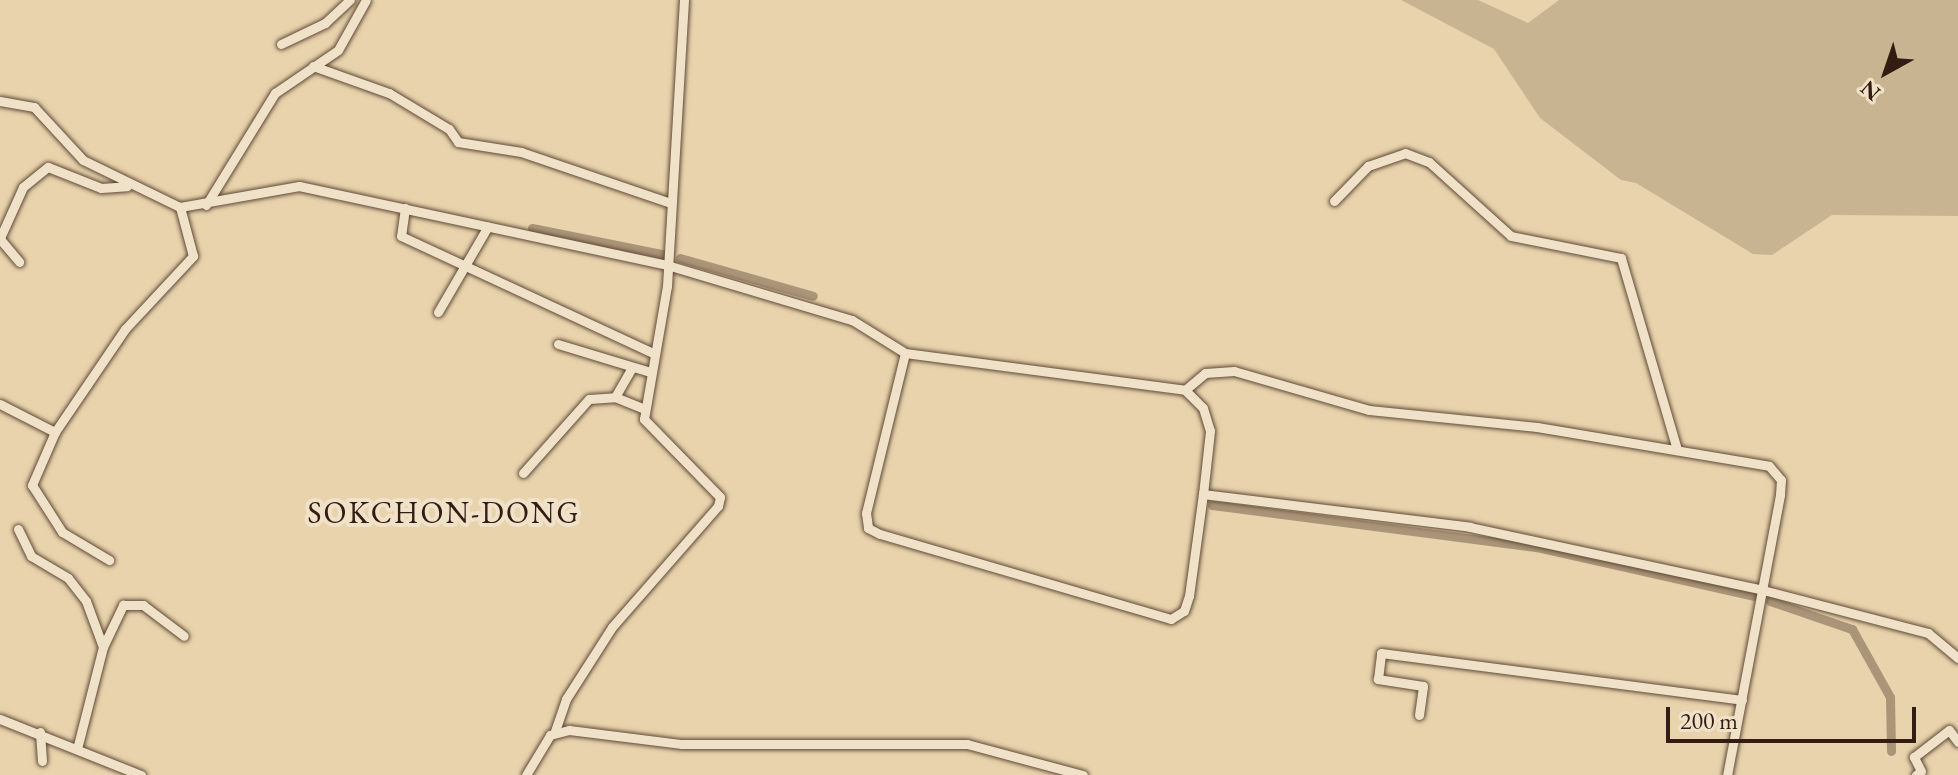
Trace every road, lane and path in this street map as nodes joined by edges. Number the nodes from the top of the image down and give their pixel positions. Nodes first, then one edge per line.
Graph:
1 (350, 0) edge
2 (366, 0) edge
3 (684, 0) edge
4 (281, 44) dead end
5 (313, 66) junction
6 (0, 101) edge
7 (127, 186) junction
8 (1334, 201) dead end
9 (668, 202) junction
10 (206, 205) junction
11 (180, 207) junction
12 (405, 208) junction
13 (488, 226) junction
14 (0, 238) edge
15 (19, 262) dead end
16 (667, 265) junction
17 (466, 267) junction
18 (438, 312) dead end
19 (558, 344) dead end
20 (653, 353) junction
21 (905, 353) junction
22 (632, 368) junction
23 (650, 372) junction
24 (1185, 390) junction
25 (615, 397) junction
26 (0, 404) edge
27 (645, 409) junction
28 (55, 432) junction
29 (1677, 450) junction
30 (523, 473) dead end
31 (1203, 494) junction
32 (18, 529) dead end
33 (109, 560) dead end
34 (1763, 590) junction
35 (184, 636) dead end
36 (103, 647) junction
37 (1958, 658) edge
38 (1742, 700) junction
39 (1419, 715) dead end
40 (0, 719) edge
41 (555, 731) junction
42 (40, 732) junction
43 (1958, 742) edge
44 (78, 745) junction
45 (42, 761) dead end
46 (141, 775) edge
47 (526, 775) edge
48 (1083, 775) edge
49 (1727, 775) edge
50 (1916, 775) edge

1 - 4 street
2 - 5 street
3 - 9 street
5 - 9 street
5 - 10 street
6 - 7 street
7 - 11 street
7 - 14 street
8 - 29 street
9 - 16 street
10 - 11 street
10 - 12 street
11 - 28 street
12 - 13 street
12 - 17 street
13 - 16 street
13 - 17 street
14 - 15 street
16 - 20 street
16 - 21 street
17 - 18 street
17 - 20 street
19 - 22 street
20 - 23 street
21 - 24 street
21 - 31 street
22 - 23 street
22 - 25 street
23 - 27 street
24 - 29 street
24 - 31 street
25 - 27 street
25 - 30 street
26 - 28 street
27 - 41 street
28 - 33 street
29 - 34 street
31 - 34 street
32 - 36 street
34 - 37 street
34 - 38 street
35 - 36 street
36 - 44 street
38 - 39 street
38 - 49 street
40 - 42 street
41 - 47 street
41 - 48 street
42 - 44 street
42 - 45 street
43 - 50 street
44 - 46 street

